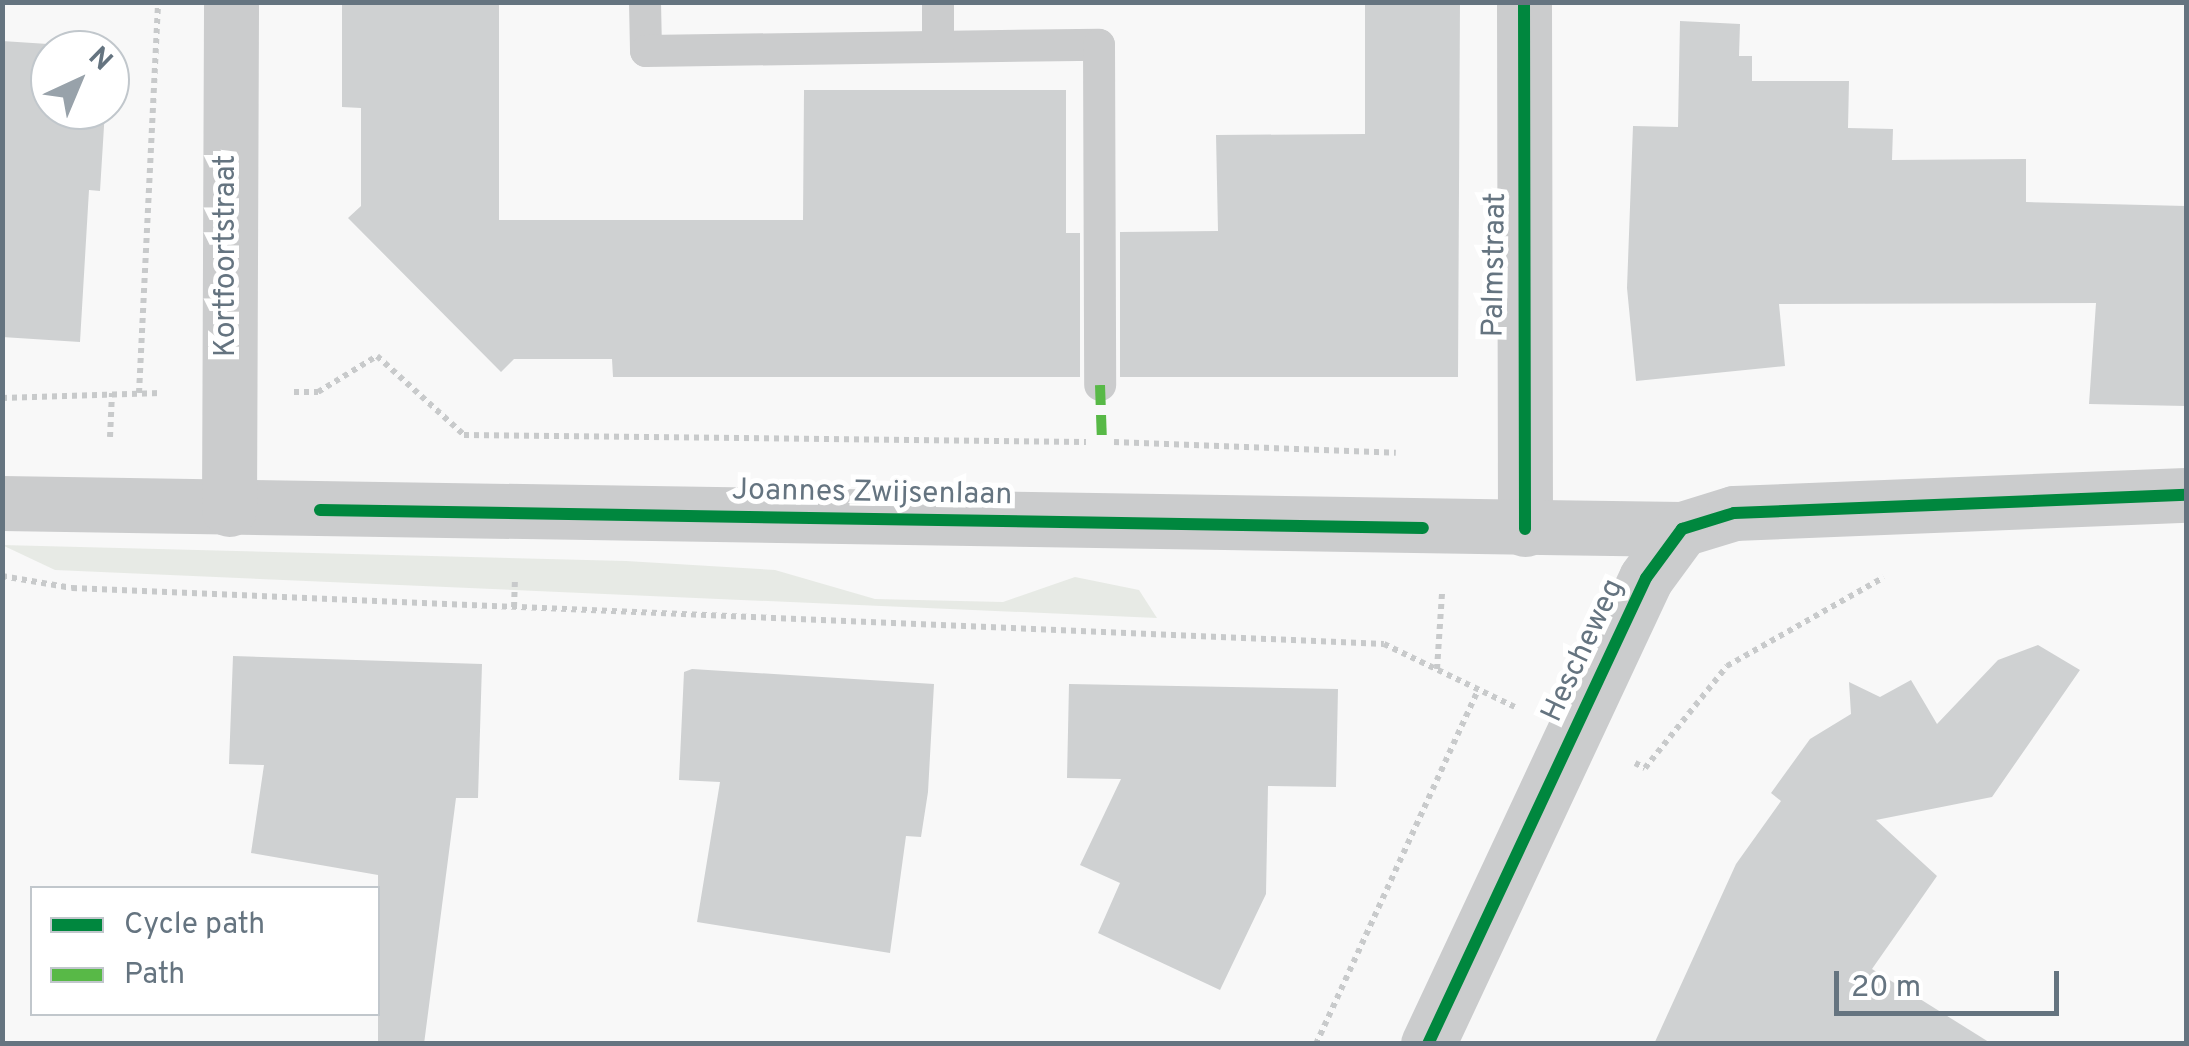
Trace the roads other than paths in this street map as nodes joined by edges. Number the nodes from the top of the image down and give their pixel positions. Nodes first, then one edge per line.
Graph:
1 (231, 2) edge
2 (646, 2) edge
3 (938, 2) edge
4 (1524, 2) edge
5 (938, 46) junction
6 (1100, 385) dead end
7 (2186, 494) edge
8 (2, 503) edge
9 (229, 508) junction
10 (1525, 529) junction
11 (1682, 529) junction
12 (1439, 1040) edge

1 - 9 street, Kortfoortstraat
2 - 5 lane
3 - 5 lane
4 - 10 street, Palmstraat
5 - 6 lane
7 - 11 street
8 - 9 street, Joannes Zwijsenlaan
9 - 10 street, Joannes Zwijsenlaan
10 - 11 street
11 - 12 street, Hescheweg

